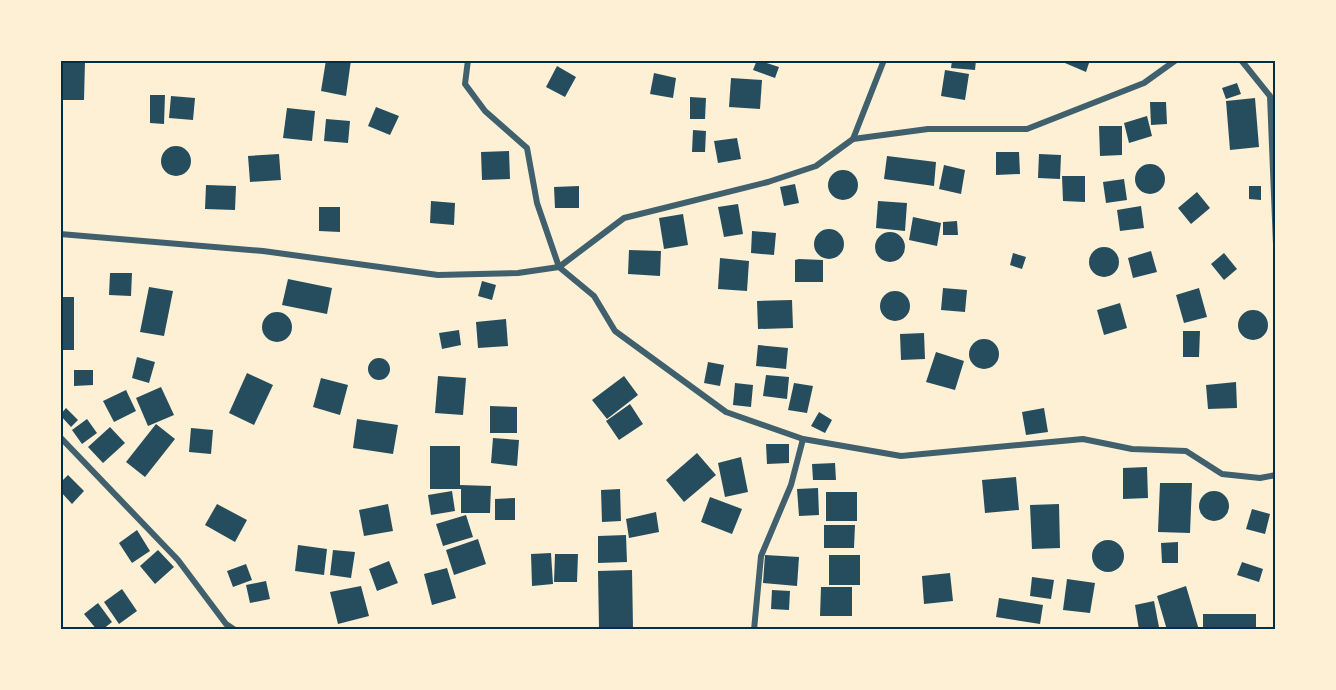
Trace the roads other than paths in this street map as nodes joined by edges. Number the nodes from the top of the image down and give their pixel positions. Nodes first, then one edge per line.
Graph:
1 (468, 60) edge
2 (884, 60) edge
3 (1176, 60) edge
4 (1241, 60) edge
5 (853, 139) junction
6 (60, 234) edge
7 (1276, 245) edge
8 (559, 267) junction
9 (60, 437) edge
10 (803, 438) junction
11 (1276, 476) edge
12 (235, 630) edge
13 (754, 630) edge

1 - 8 street
2 - 5 street
3 - 5 street
4 - 7 street
5 - 8 street
6 - 8 street
8 - 10 street
9 - 12 street
10 - 11 street
10 - 13 street

